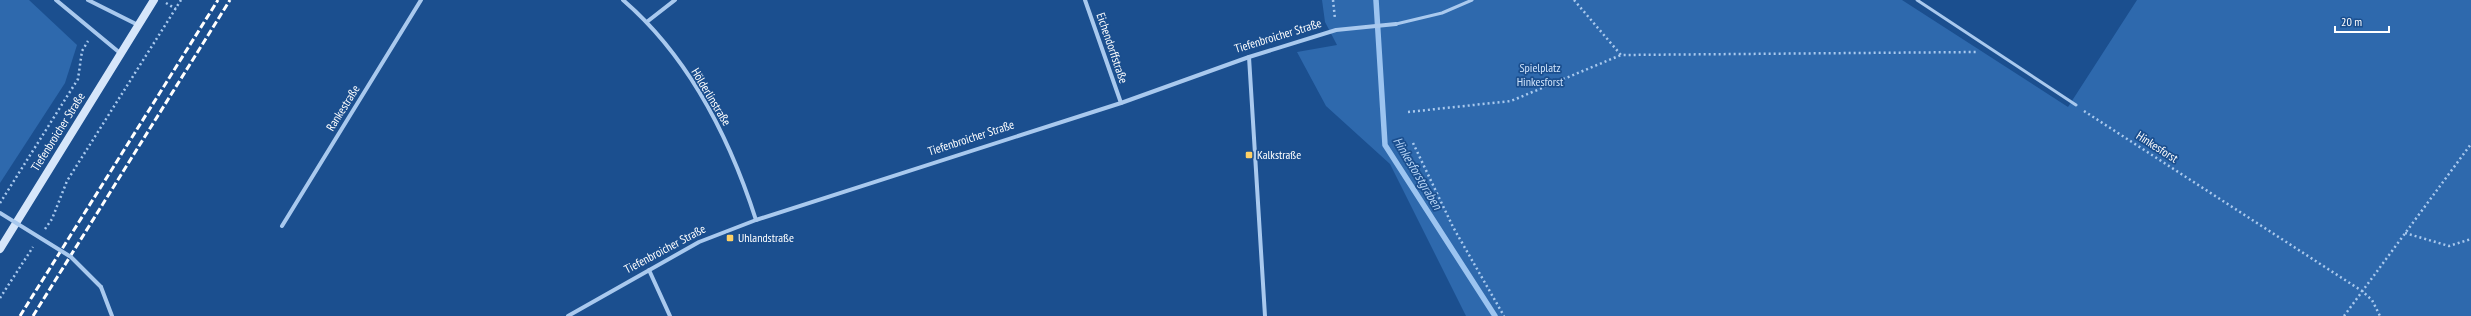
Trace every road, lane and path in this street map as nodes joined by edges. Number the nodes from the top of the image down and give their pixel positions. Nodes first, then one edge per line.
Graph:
1 (56, 0) edge
2 (88, 0) edge
3 (154, 0) edge
4 (160, 0) edge
5 (181, 0) edge
6 (421, 0) edge
7 (623, 0) edge
8 (675, 0) edge
9 (1085, 0) edge
10 (1333, 0) edge
11 (1472, 0) edge
12 (1574, 0) edge
13 (1917, 0) edge
14 (176, 10) junction
15 (648, 21) junction
16 (1396, 24) joint
17 (138, 26) junction
18 (1336, 30) junction
19 (93, 32) junction
20 (1996, 52) junction
21 (120, 53) junction
22 (1621, 55) junction
23 (1249, 56) junction
24 (1121, 103) junction
25 (2076, 105) joint
26 (1408, 112) dead end
27 (1412, 143) dead end
28 (2471, 144) edge
29 (0, 204) edge
30 (0, 213) edge
31 (756, 220) junction
32 (282, 226) dead end
33 (43, 232) dead end
34 (2405, 233) junction
35 (2471, 239) edge
36 (34, 245) dead end
37 (0, 249) edge
38 (649, 270) junction
39 (2362, 291) junction
40 (0, 298) edge
41 (112, 316) edge
42 (568, 316) edge
43 (670, 316) edge
44 (1265, 316) edge
45 (1504, 316) edge
46 (2344, 316) edge
47 (2380, 316) edge

1 - 19 street
2 - 17 street
3 - 17 main road, Tiefenbroicher Straße
4 - 14 path
5 - 14 path
6 - 32 street, Rankestraße
7 - 15 street, Hölderlinstraße
8 - 15 street
9 - 24 street, Eichendorffstraße
10 - 18 path
11 - 16 lane
12 - 22 path
13 - 20 lane
14 - 33 path
15 - 31 street, Hölderlinstraße
16 - 18 street, Tiefenbroicher Straße
17 - 21 main road, Tiefenbroicher Straße
18 - 23 street, Tiefenbroicher Straße
19 - 21 street
19 - 29 path
20 - 22 path
20 - 25 lane
21 - 37 main road, Tiefenbroicher Straße
22 - 26 path
23 - 24 street, Tiefenbroicher Straße
23 - 44 street
24 - 31 street, Tiefenbroicher Straße
25 - 39 path, Hinkesforst
27 - 45 path
28 - 34 path
30 - 41 street, bridge
31 - 38 street, Tiefenbroicher Straße
34 - 35 path
34 - 39 path
36 - 40 path
38 - 42 street, Tiefenbroicher Straße
38 - 43 street
39 - 46 path
39 - 47 path, Hinkesforst

